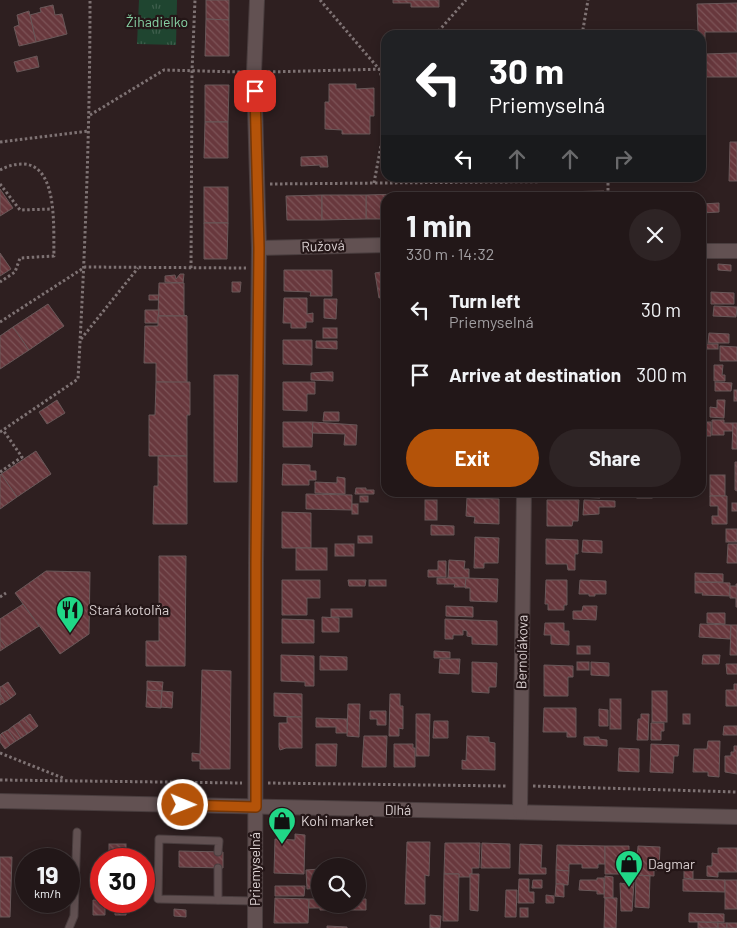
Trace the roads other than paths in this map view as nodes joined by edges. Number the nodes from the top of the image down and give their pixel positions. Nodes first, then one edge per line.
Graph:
1 (257, 0) edge
2 (381, 245) edge
3 (259, 248) junction
4 (706, 251) edge
5 (737, 251) edge
6 (524, 497) edge
7 (0, 801) edge
8 (256, 807) junction
9 (520, 812) junction
10 (737, 817) edge
11 (76, 832) dead end
12 (218, 852) dead end
13 (218, 868) dead end
14 (218, 900) junction
15 (255, 901) junction
16 (69, 928) edge
17 (255, 928) edge

1 - 3 street, Priemyselná
2 - 3 street, Ružová
3 - 8 street, Priemyselná
4 - 5 street
6 - 9 street, Bernolákova
7 - 8 street, Dlhá
8 - 9 street, Dlhá
8 - 15 street, Priemyselná
9 - 10 street, Dlhá
11 - 16 lane
12 - 14 lane
13 - 14 lane
14 - 15 lane
15 - 17 street, Priemyselná

